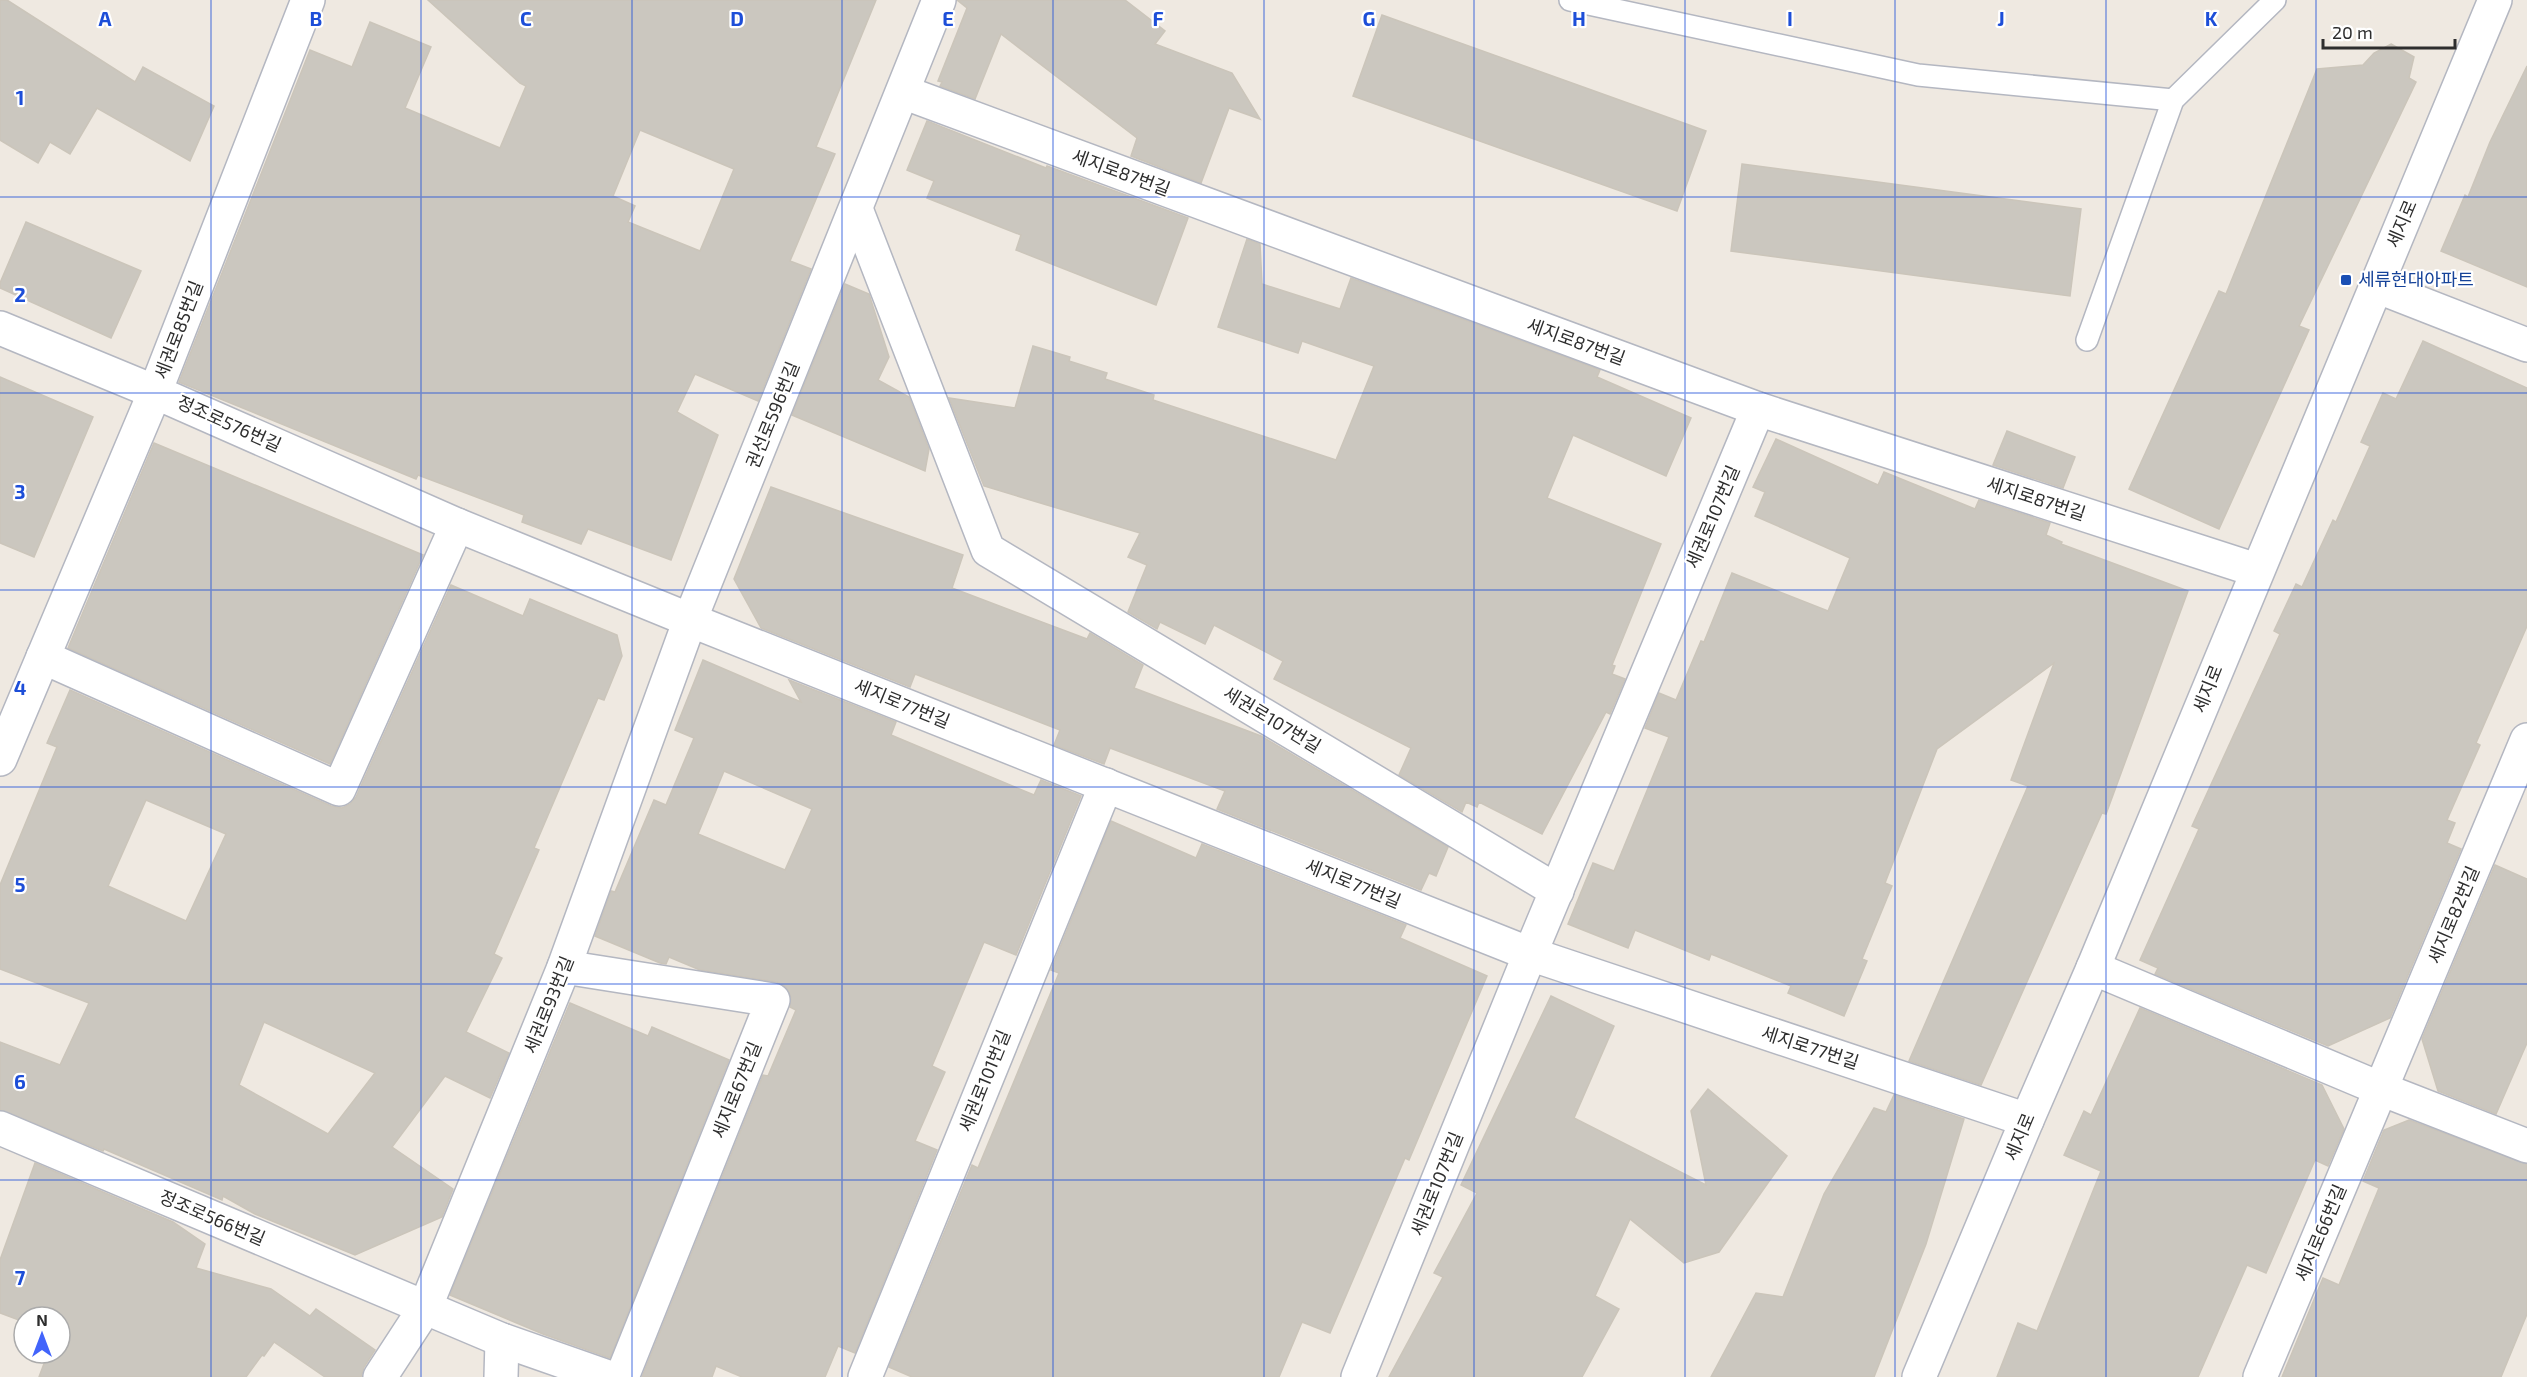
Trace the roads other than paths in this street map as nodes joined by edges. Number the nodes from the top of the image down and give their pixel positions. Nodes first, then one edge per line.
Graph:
1 (308, 0) edge
2 (939, 0) edge
3 (1570, 0) edge
4 (2275, 0) edge
5 (2495, 0) edge
6 (903, 92) junction
7 (2173, 100) junction
8 (856, 209) junction
9 (2376, 285) junction
10 (0, 328) edge
11 (2087, 340) dead end
12 (2527, 345) edge
13 (155, 392) junction
14 (1758, 410) junction
15 (457, 525) junction
16 (2256, 570) junction
17 (690, 620) junction
18 (43, 657) junction
19 (2527, 741) edge
20 (0, 759) edge
21 (1106, 785) junction
22 (1557, 891) junction
23 (1530, 954) junction
24 (564, 967) junction
25 (2093, 968) junction
26 (2381, 1089) junction
27 (2027, 1120) junction
28 (0, 1128) edge
29 (2527, 1146) edge
30 (425, 1308) junction
31 (502, 1340) junction
32 (380, 1377) edge
33 (501, 1377) edge
34 (608, 1377) edge
35 (622, 1377) edge
36 (865, 1377) edge
37 (1359, 1377) edge
38 (1919, 1377) edge
39 (2260, 1377) edge

1 - 13 street, 세권로85번길
2 - 6 street, 권선로596번길
3 - 7 lane
4 - 7 lane
5 - 9 street, 세지로
6 - 8 street, 권선로596번길
6 - 14 street, 세지로87번길
7 - 11 lane
8 - 17 street, 권선로596번길
8 - 22 street, 세권로107번길
9 - 12 street
9 - 16 street, 세지로
10 - 13 street, 정조로576번길
13 - 15 street, 정조로576번길
13 - 18 street, 세권로85번길
14 - 16 street, 세지로87번길
14 - 22 street, 세권로107번길
15 - 17 street, 정조로576번길
15 - 18 street
16 - 25 street, 세지로
17 - 21 street, 세지로77번길
17 - 24 street, 세권로93번길
18 - 20 street, 세권로85번길
19 - 26 street, 세지로82번길
21 - 23 street, 세지로77번길
21 - 36 street, 세권로101번길
22 - 23 street, 세권로107번길
23 - 27 street, 세지로77번길
23 - 37 street, 세권로107번길
24 - 30 street, 세권로93번길
24 - 35 street, 세지로67번길
25 - 26 street
25 - 27 street, 세지로
26 - 29 street
26 - 39 street, 세지로66번길
27 - 38 street, 세지로
28 - 30 street, 정조로566번길
30 - 31 street
30 - 32 street, 세권로93번길
31 - 33 street
31 - 34 street

